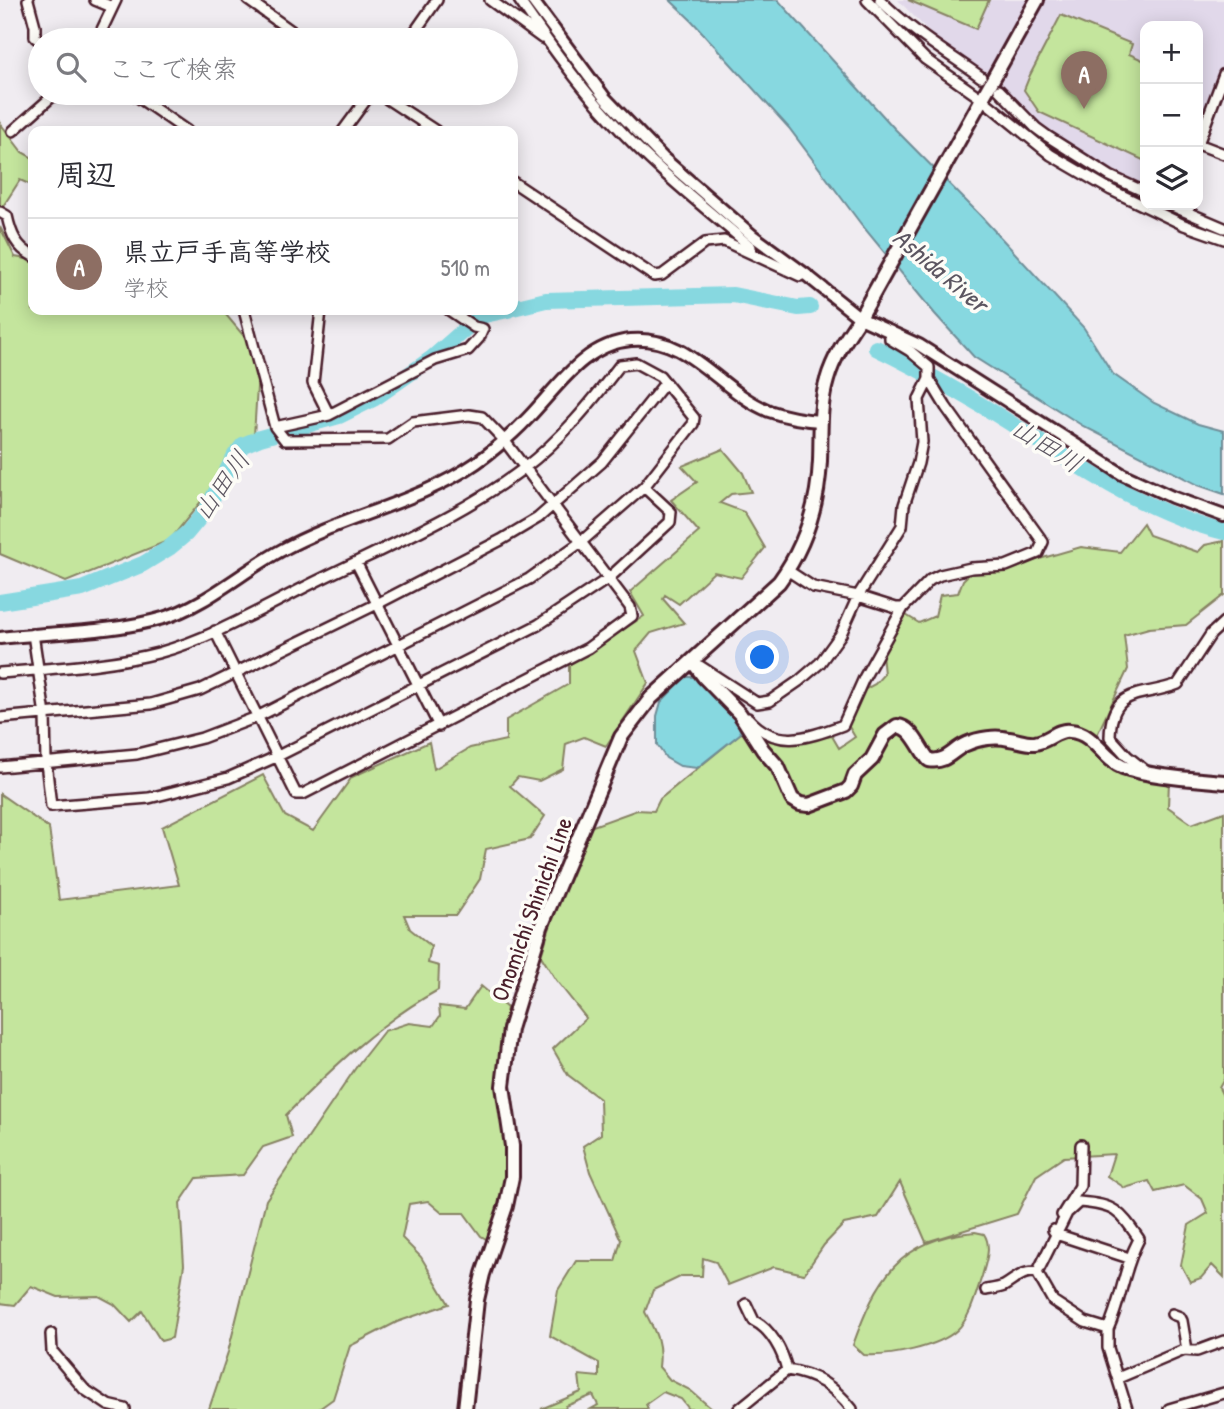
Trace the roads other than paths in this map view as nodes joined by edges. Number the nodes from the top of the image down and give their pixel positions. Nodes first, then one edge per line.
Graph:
1 (28, 0) edge
2 (94, 0) edge
3 (248, 0) edge
4 (437, 0) edge
5 (490, 0) edge
6 (519, 0) edge
7 (532, 0) edge
8 (867, 0) edge
9 (880, 0) edge
10 (1037, 0) edge
11 (114, 3) edge
12 (36, 28) edge
13 (103, 28) edge
14 (287, 28) edge
15 (417, 28) edge
16 (548, 42) junction
17 (1224, 74) edge
18 (981, 77) dead end
19 (999, 90) dead end
20 (979, 103) junction
21 (42, 105) edge
22 (149, 105) edge
23 (362, 105) edge
24 (396, 105) edge
25 (180, 126) edge
26 (347, 126) edge
27 (428, 126) edge
28 (13, 131) dead end
29 (1203, 131) edge
30 (1203, 146) edge
31 (1224, 154) edge
32 (518, 185) edge
33 (1111, 190) junction
34 (1140, 191) edge
35 (1140, 193) edge
36 (1182, 210) edge
37 (0, 212) edge
38 (1224, 228) edge
39 (1224, 239) edge
40 (28, 253) edge
41 (751, 253) junction
42 (805, 274) junction
43 (245, 315) edge
44 (320, 315) edge
45 (456, 315) edge
46 (860, 318) junction
47 (890, 331) junction
48 (929, 379) junction
49 (665, 383) junction
50 (329, 415) junction
51 (821, 421) junction
52 (275, 427) junction
53 (505, 440) junction
54 (525, 467) junction
55 (644, 487) junction
56 (553, 504) junction
57 (1224, 516) edge
58 (581, 542) junction
59 (356, 562) junction
60 (787, 570) junction
61 (609, 579) junction
62 (859, 596) junction
63 (377, 604) junction
64 (903, 608) junction
65 (1224, 622) edge
66 (215, 631) junction
67 (33, 634) junction
68 (0, 638) edge
69 (399, 646) junction
70 (692, 661) junction
71 (37, 669) junction
72 (0, 673) edge
73 (237, 674) junction
74 (418, 685) junction
75 (46, 715) junction
76 (740, 715) junction
77 (257, 717) junction
78 (0, 719) edge
79 (439, 726) junction
80 (276, 757) junction
81 (46, 762) junction
82 (0, 767) edge
83 (1147, 772) junction
84 (1224, 782) edge
85 (1081, 1145) dead end
86 (1056, 1234) junction
87 (1129, 1258) junction
88 (1037, 1273) junction
89 (986, 1290) dead end
90 (746, 1304) dead end
91 (1172, 1314) dead end
92 (1108, 1329) junction
93 (51, 1334) dead end
94 (1224, 1341) edge
95 (1187, 1350) junction
96 (787, 1370) junction
97 (1118, 1378) junction
98 (1224, 1393) edge
99 (120, 1408) edge
100 (465, 1409) edge
101 (738, 1409) edge
102 (852, 1409) edge
103 (1128, 1409) edge
104 (1169, 1409) edge

1 - 12 street
2 - 11 street
3 - 14 street
4 - 15 street
5 - 16 street
6 - 16 street
7 - 42 street
8 - 20 street
9 - 18 street
10 - 20 main road, Onomichi Shinichi Line
11 - 13 street
16 - 41 street
17 - 29 street
19 - 34 street
20 - 33 street
20 - 46 main road, Onomichi Shinichi Line
21 - 28 street
22 - 25 street
23 - 26 street
24 - 27 street
30 - 31 street
32 - 41 street
33 - 35 street
33 - 39 street
36 - 38 street
37 - 40 street
41 - 42 street
42 - 46 street
43 - 52 street
44 - 50 street
45 - 50 street
46 - 47 street
46 - 51 main road, Onomichi Shinichi Line
47 - 48 street
47 - 57 street
48 - 62 street
48 - 64 street
49 - 54 street
49 - 55 street
49 - 56 street
50 - 52 street
51 - 53 street
51 - 60 main road, Onomichi Shinichi Line
52 - 53 street
53 - 54 street
53 - 67 street
54 - 56 street
54 - 59 street
55 - 58 street
55 - 61 street
56 - 58 street
56 - 63 street
58 - 61 street
58 - 69 street
59 - 63 street
59 - 66 street
60 - 62 street
60 - 70 main road, Onomichi Shinichi Line
61 - 74 street
61 - 79 street
62 - 64 street
62 - 70 street
63 - 69 street
63 - 73 street
64 - 76 street
65 - 83 street
66 - 71 street
66 - 73 street
67 - 68 street
67 - 71 street
69 - 74 street
69 - 77 street
70 - 76 main road
70 - 100 main road, Onomichi Shinichi Line
71 - 72 street
71 - 75 street
73 - 75 street
73 - 77 street
74 - 79 street
74 - 80 street
75 - 78 street
75 - 81 street
76 - 83 main road
77 - 80 street
77 - 81 street
79 - 80 street
80 - 81 street
81 - 82 street
83 - 84 main road
85 - 86 street
86 - 87 street
86 - 87 street
86 - 88 street
87 - 92 street
88 - 89 street
88 - 92 street
90 - 96 street
91 - 95 street
92 - 97 street
93 - 99 street
94 - 95 street
95 - 97 street
96 - 101 street
96 - 102 street
97 - 103 street
98 - 104 street

